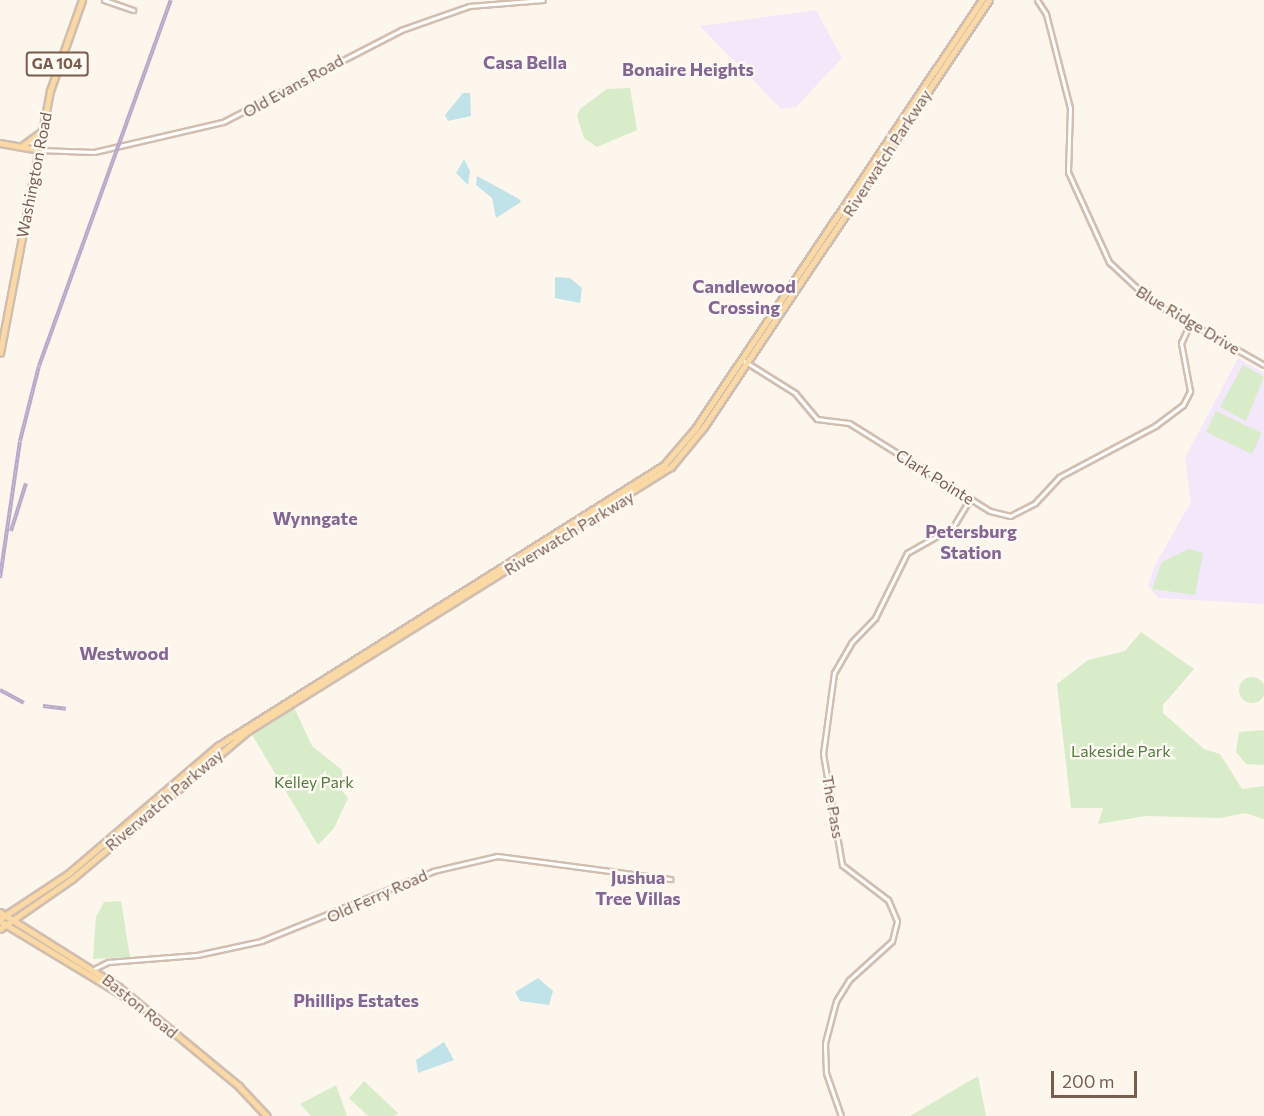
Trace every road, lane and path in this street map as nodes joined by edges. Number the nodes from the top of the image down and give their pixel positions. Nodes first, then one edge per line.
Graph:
1 (82, 0) edge
2 (104, 0) edge
3 (543, 0) edge
4 (982, 0) edge
5 (989, 0) edge
6 (1037, 0) edge
7 (133, 10) dead end
8 (43, 130) junction
9 (0, 143) edge
10 (20, 147) junction
11 (38, 150) junction
12 (35, 162) junction
13 (1190, 324) junction
14 (0, 353) edge
15 (740, 358) junction
16 (746, 362) junction
17 (1264, 365) edge
18 (970, 499) junction
19 (670, 879) dead end
20 (27, 910) junction
21 (0, 912) edge
22 (5, 916) junction
23 (0, 920) edge
24 (13, 920) junction
25 (6, 925) junction
26 (0, 929) edge
27 (29, 929) junction
28 (93, 969) junction
29 (88, 973) junction
30 (131, 1000) junction
31 (267, 1116) edge
32 (842, 1116) edge

1 - 8 main road, Washington Road / GA 104
2 - 7 street
3 - 11 street, Old Evans Road
4 - 15 main road, Riverwatch Parkway
5 - 16 main road, Riverwatch Parkway
6 - 13 street, Blue Ridge Drive
8 - 10 main road
8 - 11 main road, Washington Road / GA 104
9 - 10 main road
10 - 11 main road
10 - 12 main road
11 - 12 main road, Washington Road / GA 104
12 - 14 main road, Washington Road / GA 104
13 - 17 street, Blue Ridge Drive
13 - 18 street, Clark Pointe
15 - 16 street, Clark Pointe
15 - 22 main road, Riverwatch Parkway
16 - 18 street, Clark Pointe
16 - 20 main road, Riverwatch Parkway
18 - 32 street, The Pass
19 - 28 street, Old Ferry Road
20 - 24 main road, Riverwatch Parkway
20 - 27 main road
21 - 22 main road, Baston Road
22 - 23 main road, Riverwatch Parkway
22 - 24 main road, Baston Road
23 - 25 main road, Riverwatch Parkway
24 - 25 main road, Riverwatch Parkway
24 - 27 main road, Baston Road
25 - 26 main road, Riverwatch Parkway
25 - 29 main road, Riverwatch Parkway
27 - 28 main road, Baston Road
28 - 29 street, Old Ferry Road
28 - 30 main road, Baston Road
29 - 30 main road, Riverwatch Parkway
30 - 31 main road, Baston Road

